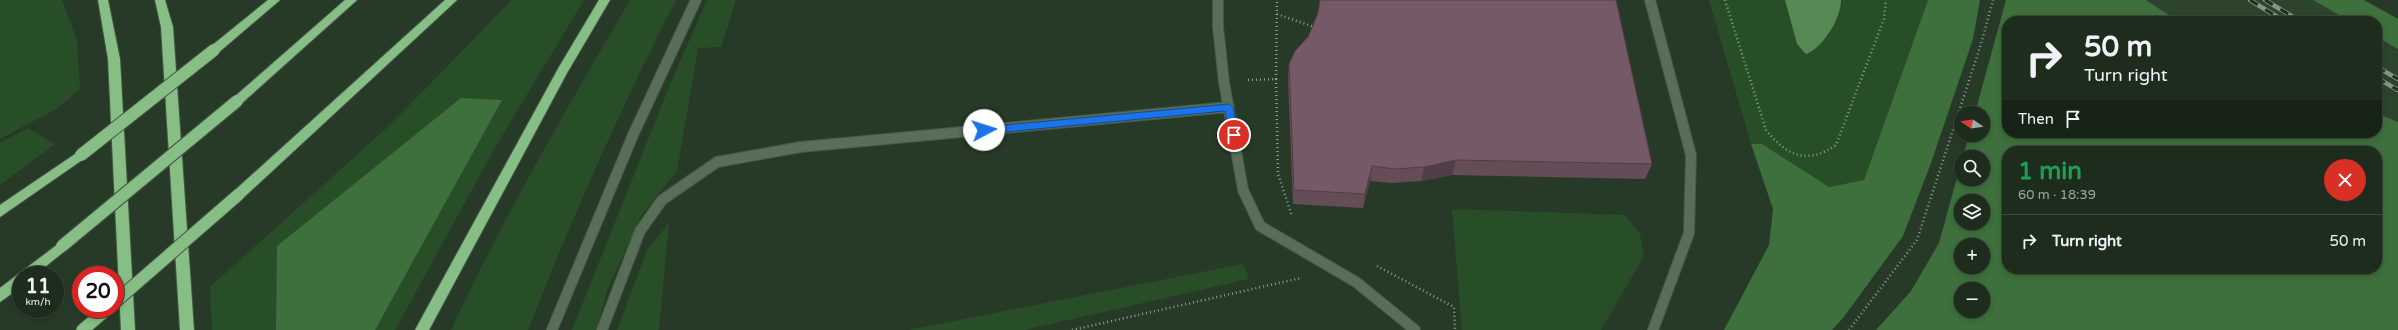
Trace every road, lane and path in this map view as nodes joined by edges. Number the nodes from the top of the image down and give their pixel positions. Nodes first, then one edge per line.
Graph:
1 (103, 0) edge
2 (160, 0) edge
3 (275, 0) edge
4 (352, 0) edge
5 (452, 0) edge
6 (605, 0) edge
7 (696, 0) edge
8 (1218, 0) edge
9 (1277, 0) edge
10 (1650, 0) edge
11 (1725, 0) edge
12 (1886, 0) edge
13 (1993, 0) edge
14 (1277, 14) junction
15 (1316, 28) edge
16 (1276, 79) junction
17 (1224, 82) junction
18 (1229, 107) junction
19 (0, 212) edge
20 (1293, 218) dead end
21 (1372, 263) dead end
22 (37, 266) edge
23 (1337, 270) junction
24 (12, 286) edge
25 (124, 294) edge
26 (0, 296) edge
27 (97, 318) edge
28 (83, 330) edge
29 (128, 330) edge
30 (187, 330) edge
31 (422, 330) edge
32 (552, 330) edge
33 (602, 330) edge
34 (1072, 330) edge
35 (1415, 330) edge
36 (1455, 330) edge
37 (1653, 330) edge
38 (1849, 330) edge

1 - 29 highway
2 - 30 highway
3 - 19 highway, bridge
4 - 22 highway, bridge
5 - 25 highway, bridge
6 - 31 highway
7 - 32 lane
8 - 17 lane
9 - 14 path
10 - 37 lane
11 - 12 path
13 - 38 path
14 - 15 path
14 - 16 path
16 - 17 path
16 - 20 path
17 - 18 lane
18 - 23 lane
18 - 33 lane
21 - 36 path
23 - 34 path
23 - 35 lane
24 - 26 highway
27 - 28 highway

